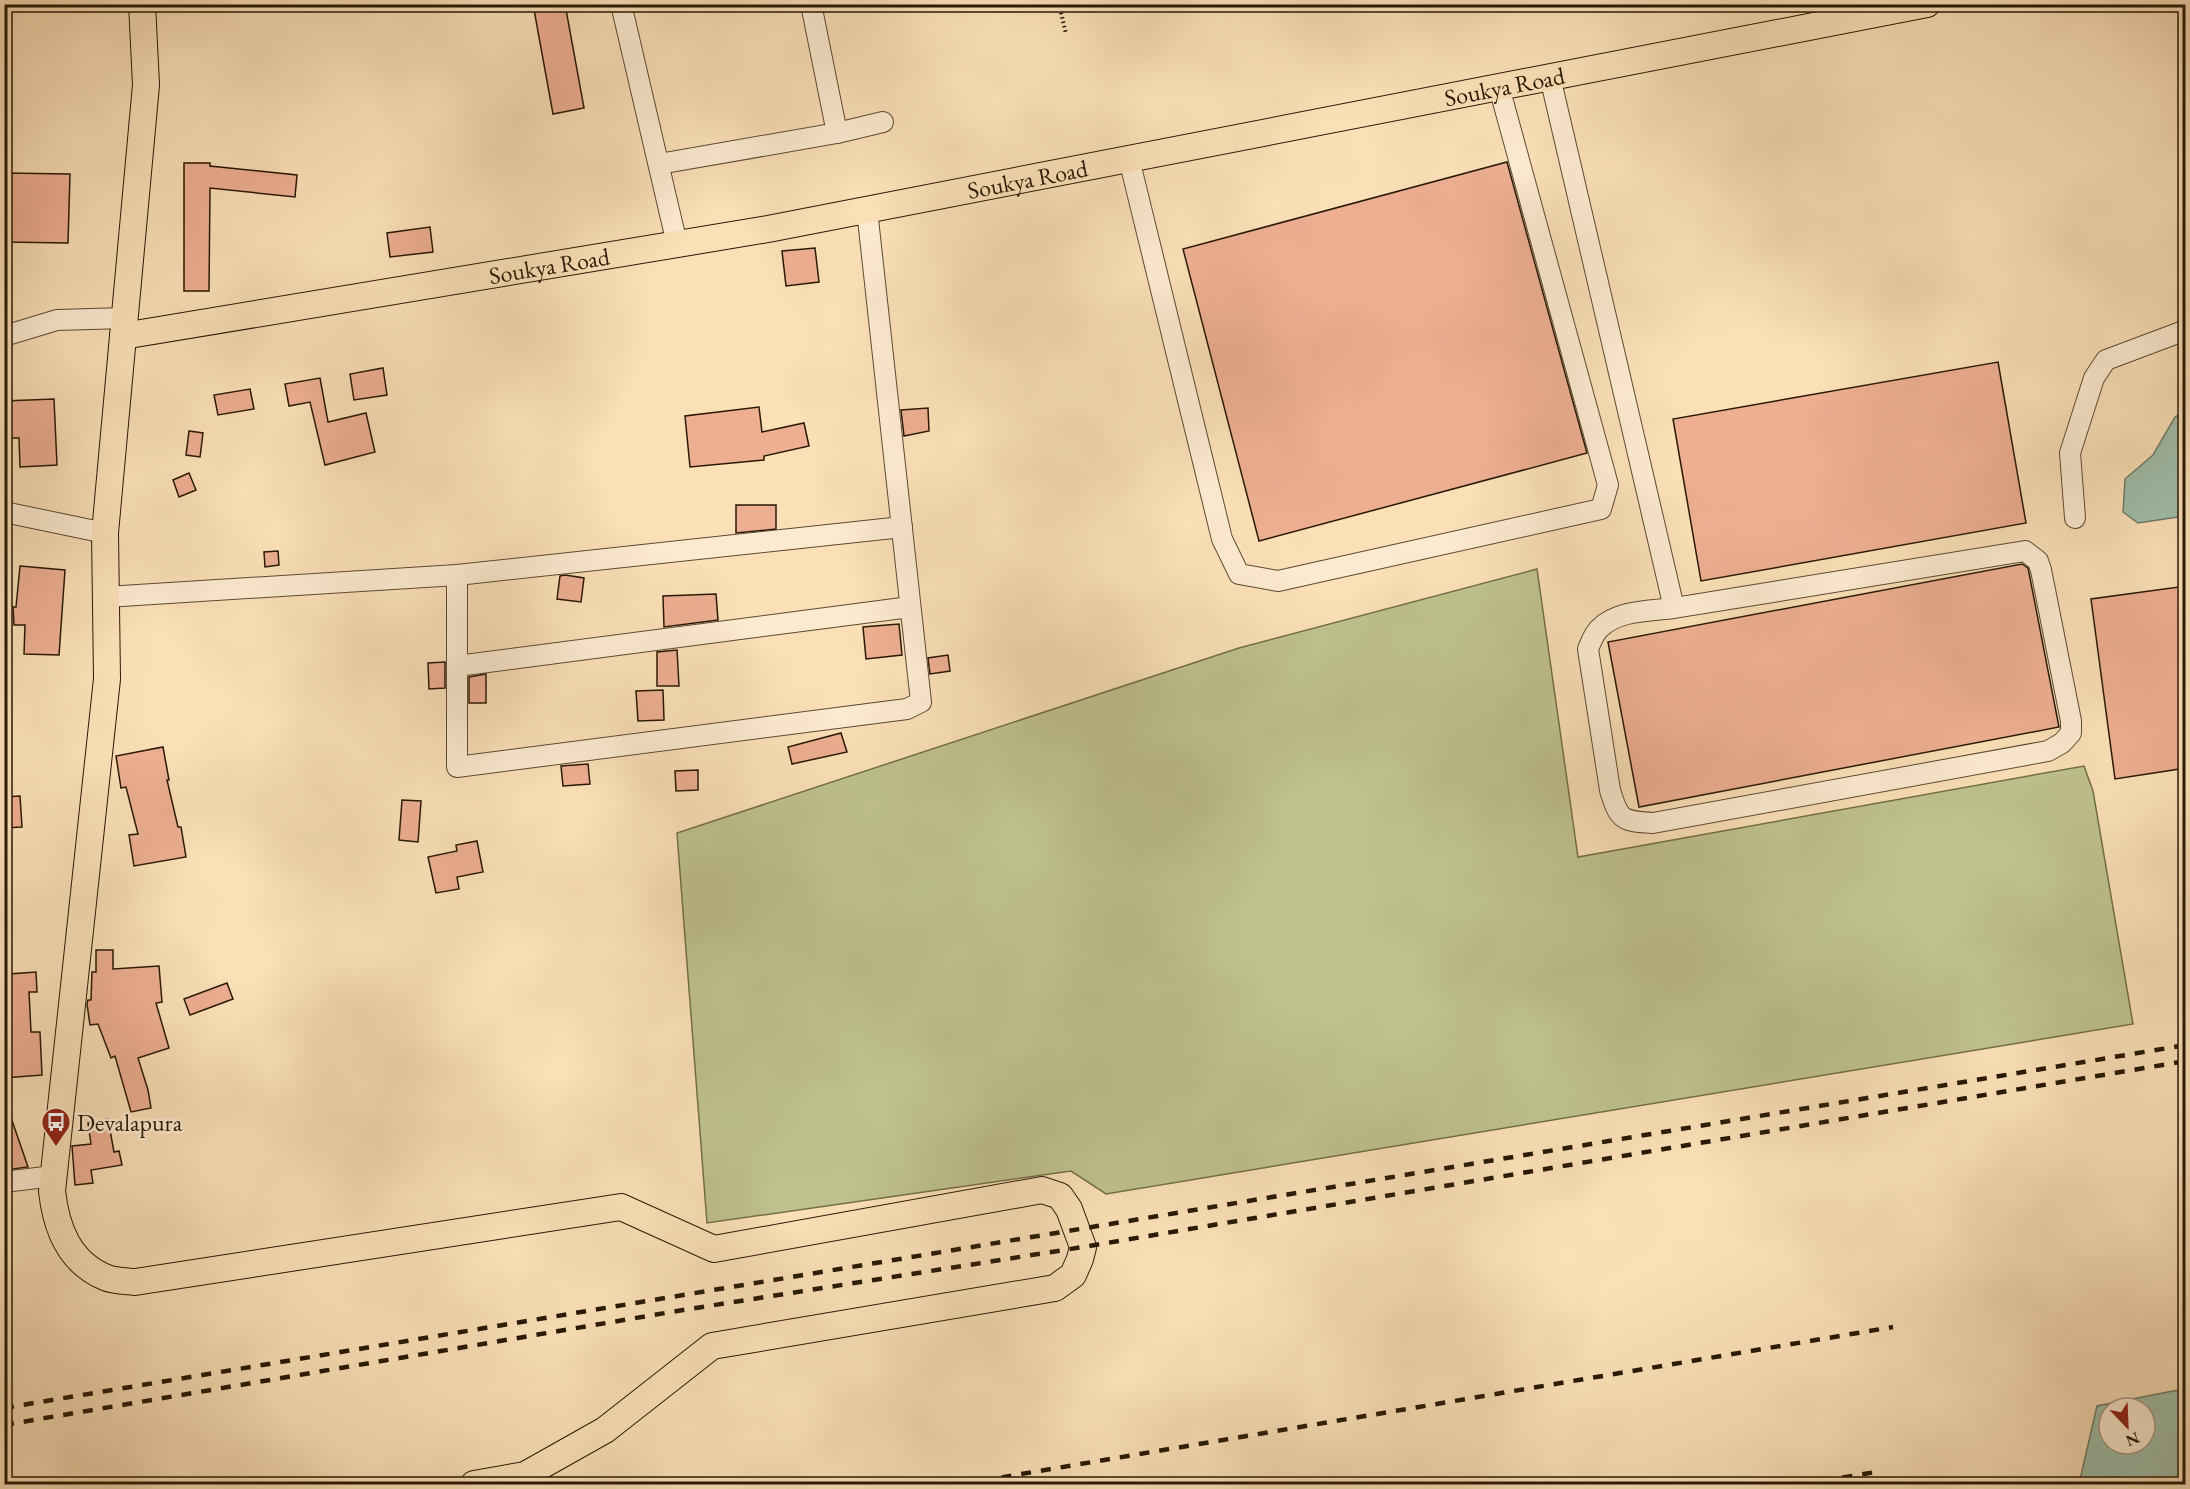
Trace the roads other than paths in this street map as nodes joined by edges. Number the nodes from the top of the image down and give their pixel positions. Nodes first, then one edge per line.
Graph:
1 (142, 4) edge
2 (621, 4) edge
3 (812, 4) edge
4 (1927, 4) edge
5 (1550, 77) junction
6 (1498, 87) junction
7 (883, 122) dead end
8 (837, 133) junction
9 (1129, 159) junction
10 (659, 164) junction
11 (867, 210) junction
12 (677, 244) junction
13 (124, 327) junction
14 (2186, 330) edge
15 (4, 336) edge
16 (4, 512) edge
17 (2075, 518) dead end
18 (902, 528) junction
19 (105, 533) junction
20 (457, 575) junction
21 (106, 597) junction
22 (910, 607) junction
23 (1674, 608) junction
24 (457, 666) junction
25 (53, 1176) junction
26 (4, 1182) edge
27 (474, 1485) edge

1 - 13 main road
2 - 10 street
3 - 8 street
4 - 5 main road, Soukya Road
5 - 6 main road, Soukya Road
5 - 23 street
6 - 9 main road, Soukya Road
6 - 9 street
7 - 8 street
8 - 10 street
9 - 11 main road, Soukya Road
10 - 12 street
11 - 12 main road, Soukya Road
11 - 18 street
12 - 13 main road, Soukya Road
13 - 15 street
13 - 19 main road
14 - 17 street
16 - 19 street
18 - 20 street
18 - 22 street
19 - 21 main road
20 - 21 street
20 - 24 street
21 - 25 main road
22 - 24 street
22 - 24 street
23 - 23 street
25 - 26 street
25 - 27 main road

